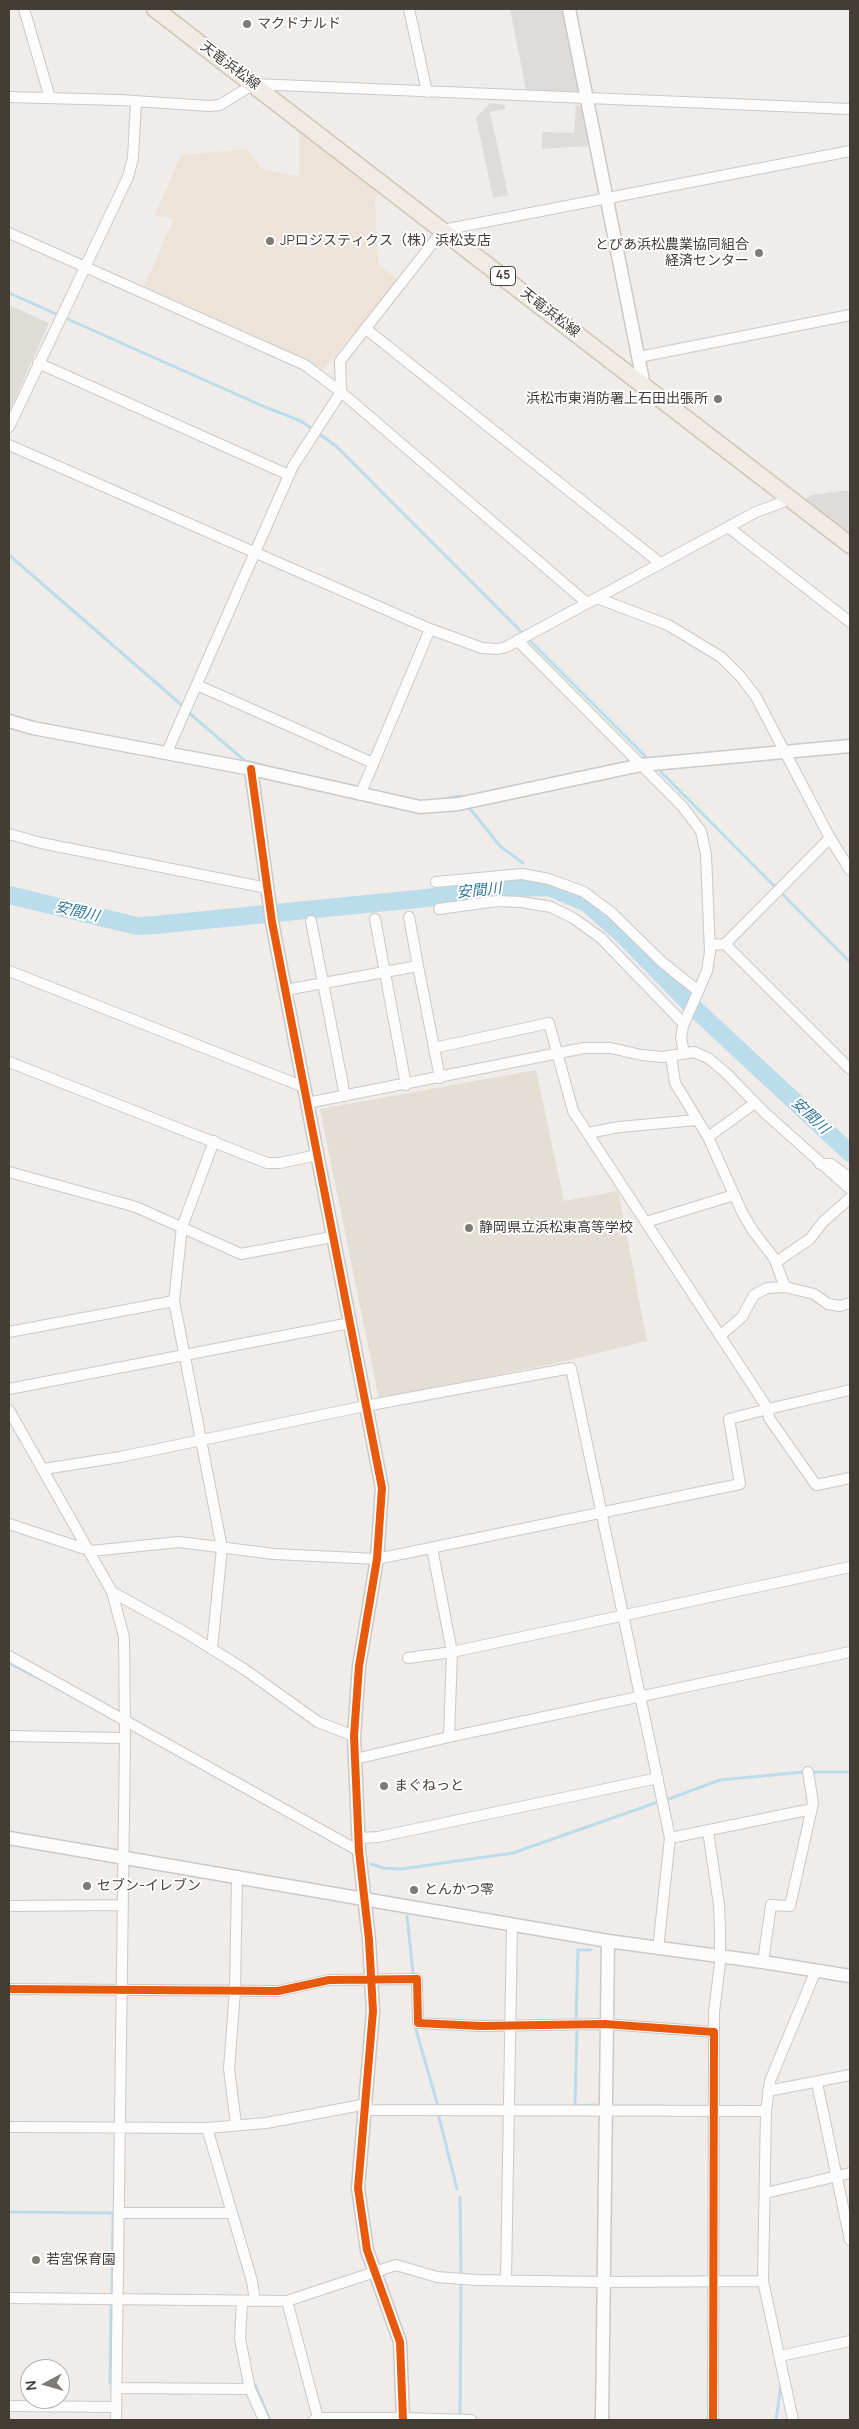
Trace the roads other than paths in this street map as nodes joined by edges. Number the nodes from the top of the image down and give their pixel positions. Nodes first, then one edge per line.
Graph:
1 (24, 9) edge
2 (409, 9) edge
3 (570, 9) edge
4 (162, 12) edge
5 (254, 84) junction
6 (427, 92) junction
7 (9, 97) edge
8 (50, 98) junction
9 (587, 98) junction
10 (136, 101) junction
11 (850, 108) edge
12 (850, 151) edge
13 (606, 197) junction
14 (443, 230) junction
15 (9, 234) edge
16 (85, 266) junction
17 (850, 315) edge
18 (366, 329) junction
19 (639, 357) junction
20 (38, 363) junction
21 (644, 386) junction
22 (341, 392) junction
23 (9, 427) edge
24 (9, 445) edge
25 (289, 476) junction
26 (791, 499) junction
27 (728, 527) junction
28 (850, 545) edge
29 (254, 554) junction
30 (660, 563) junction
31 (597, 598) junction
32 (587, 603) junction
33 (850, 622) edge
34 (430, 629) junction
35 (518, 639) junction
36 (197, 684) junction
37 (9, 720) edge
38 (850, 746) edge
39 (167, 752) junction
40 (783, 752) junction
41 (373, 763) junction
42 (643, 765) junction
43 (251, 769) junction
44 (360, 795) junction
45 (9, 834) edge
46 (830, 838) junction
47 (850, 870) edge
48 (436, 882) dead end
49 (268, 894) junction
50 (439, 909) dead end
51 (409, 917) dead end
52 (374, 919) dead end
53 (311, 921) dead end
54 (710, 944) junction
55 (725, 944) junction
56 (418, 966) junction
57 (9, 971) edge
58 (385, 972) junction
59 (324, 983) junction
60 (285, 990) junction
61 (697, 991) junction
62 (684, 1024) junction
63 (434, 1048) junction
64 (684, 1053) junction
65 (556, 1055) junction
66 (671, 1056) junction
67 (9, 1062) edge
68 (850, 1069) edge
69 (440, 1078) junction
70 (406, 1085) junction
71 (304, 1087) junction
72 (345, 1096) junction
73 (307, 1102) junction
74 (755, 1103) junction
75 (697, 1120) junction
76 (588, 1133) junction
77 (708, 1137) junction
78 (214, 1141) junction
79 (317, 1154) junction
80 (820, 1164) junction
81 (9, 1172) edge
82 (850, 1178) edge
83 (850, 1189) edge
84 (734, 1195) junction
85 (850, 1198) edge
86 (646, 1222) junction
87 (182, 1227) junction
88 (332, 1237) junction
89 (776, 1262) junction
90 (785, 1287) junction
91 (174, 1301) junction
92 (850, 1303) edge
93 (350, 1323) junction
94 (9, 1332) edge
95 (720, 1335) junction
96 (186, 1355) junction
97 (9, 1389) edge
98 (850, 1390) edge
99 (365, 1406) junction
100 (768, 1409) junction
101 (9, 1410) edge
102 (201, 1438) junction
103 (44, 1469) junction
104 (850, 1478) edge
105 (602, 1513) junction
106 (9, 1524) edge
107 (222, 1548) junction
108 (432, 1548) junction
109 (91, 1551) junction
110 (377, 1559) junction
111 (850, 1567) edge
112 (112, 1592) junction
113 (624, 1615) junction
114 (212, 1648) junction
115 (452, 1652) junction
116 (850, 1652) edge
117 (9, 1656) edge
118 (408, 1658) dead end
119 (641, 1696) junction
120 (125, 1721) junction
121 (9, 1736) edge
122 (354, 1736) junction
123 (449, 1737) junction
124 (125, 1738) junction
125 (355, 1759) junction
126 (808, 1772) dead end
127 (658, 1778) junction
128 (812, 1809) junction
129 (708, 1831) junction
130 (9, 1838) edge
131 (670, 1838) junction
132 (359, 1845) junction
133 (123, 1856) junction
134 (237, 1876) junction
135 (364, 1898) junction
136 (9, 1906) edge
137 (122, 1906) junction
138 (512, 1925) junction
139 (608, 1941) junction
140 (658, 1949) junction
141 (719, 1957) junction
142 (763, 1962) junction
143 (816, 1970) junction
144 (850, 1976) edge
145 (371, 1978) junction
146 (9, 1989) edge
147 (121, 1990) junction
148 (235, 1991) junction
149 (511, 2024) junction
150 (605, 2024) junction
151 (714, 2032) junction
152 (850, 2074) edge
153 (817, 2083) junction
154 (768, 2091) junction
155 (366, 2107) junction
156 (509, 2110) junction
157 (605, 2111) junction
158 (716, 2111) junction
159 (766, 2111) junction
160 (236, 2124) junction
161 (9, 2127) edge
162 (120, 2128) junction
163 (207, 2128) junction
164 (850, 2173) edge
165 (837, 2176) junction
166 (766, 2193) junction
167 (120, 2213) junction
168 (232, 2213) junction
169 (850, 2240) edge
170 (374, 2273) junction
171 (506, 2280) junction
172 (713, 2280) junction
173 (763, 2281) junction
174 (604, 2282) junction
175 (9, 2298) edge
176 (118, 2299) junction
177 (242, 2301) junction
178 (255, 2301) junction
179 (287, 2301) junction
180 (850, 2341) edge
181 (780, 2356) junction
182 (117, 2388) junction
183 (250, 2389) junction
184 (9, 2406) edge
185 (116, 2407) junction
186 (316, 2419) edge
187 (403, 2419) edge
188 (116, 2420) edge
189 (264, 2420) edge
190 (471, 2420) edge
191 (602, 2420) edge
192 (713, 2420) edge
193 (793, 2420) edge

1 - 8 street
2 - 6 street
3 - 9 street
4 - 5 main road, 天竜浜松線 / 45
5 - 6 street
5 - 10 street
5 - 14 main road, 天竜浜松線 / 45
6 - 9 street
7 - 8 street
8 - 10 street
9 - 11 street
9 - 13 street
10 - 16 street
12 - 13 street
13 - 14 street
13 - 19 street
14 - 18 street
14 - 21 main road, 天竜浜松線 / 45
15 - 16 street
16 - 20 street
16 - 22 street
17 - 19 street
18 - 22 street
18 - 30 street
19 - 21 street
20 - 23 street
20 - 25 street
21 - 26 main road, 天竜浜松線 / 45
22 - 25 street
22 - 32 street
24 - 29 street
25 - 29 street
26 - 27 street
26 - 28 main road, 天竜浜松線 / 45
27 - 30 street
27 - 33 street
29 - 34 street
29 - 36 street
30 - 31 street
31 - 32 street
31 - 40 street
32 - 35 street
34 - 35 street
34 - 41 street
35 - 42 street
36 - 39 street
36 - 41 street
37 - 39 street
38 - 40 street
39 - 43 street
40 - 42 street
40 - 46 street
41 - 44 street
42 - 44 street
42 - 54 street
43 - 44 street
43 - 49 street
45 - 49 street
46 - 47 street
46 - 55 street
48 - 61 street
49 - 60 street
50 - 62 street
51 - 56 street
52 - 58 street
53 - 59 street
54 - 55 street
54 - 61 street
55 - 68 street
56 - 58 street
56 - 63 street
57 - 71 street
58 - 59 street
58 - 70 street
59 - 60 street
59 - 72 street
60 - 71 street
61 - 62 street
62 - 64 street
63 - 65 street
63 - 69 street
64 - 66 street
64 - 74 street
65 - 66 street
65 - 69 street
65 - 76 street
66 - 75 street
67 - 78 street
69 - 70 street
70 - 72 street
71 - 73 street
72 - 73 street
73 - 79 street
74 - 77 street
74 - 80 street
75 - 76 street
75 - 77 street
76 - 86 street
77 - 84 street
78 - 79 street
78 - 87 street
79 - 88 street
80 - 82 street
80 - 83 street
81 - 87 street
84 - 86 street
84 - 89 street
85 - 89 street
86 - 95 street
87 - 88 street
87 - 91 street
88 - 93 street
89 - 90 street
90 - 92 street
90 - 95 street
91 - 94 street
91 - 96 street
93 - 96 street
93 - 99 street
95 - 100 street
96 - 97 street
96 - 102 street
98 - 100 street
99 - 102 street
99 - 105 street
99 - 110 street
100 - 104 street
100 - 105 street
101 - 103 street
102 - 103 street
102 - 107 street
103 - 109 street
105 - 108 street
105 - 113 street
106 - 109 street
107 - 109 street
107 - 110 street
107 - 114 street
108 - 110 street
108 - 115 street
109 - 112 street
110 - 122 street
111 - 113 street
112 - 114 street
112 - 120 street
113 - 115 street
113 - 119 street
114 - 122 street
115 - 118 street
115 - 123 street
116 - 119 street
117 - 120 street
119 - 123 street
119 - 127 street
120 - 124 street
120 - 132 street
121 - 124 street
122 - 125 street
123 - 125 street
124 - 133 street
125 - 132 street
126 - 128 street
127 - 131 street
127 - 132 street
128 - 129 street
128 - 142 street
129 - 131 street
129 - 141 street
130 - 133 street
131 - 140 street
132 - 135 street
133 - 134 street
133 - 137 street
134 - 135 street
134 - 148 street
135 - 138 street
135 - 145 street
136 - 137 street
137 - 147 street
138 - 139 street
138 - 149 street
139 - 140 street
139 - 150 street
140 - 141 street
141 - 142 street
141 - 151 street
142 - 143 street
143 - 144 street
143 - 154 street
145 - 148 street
145 - 149 street
145 - 155 street
146 - 147 street
147 - 148 street
147 - 162 street
148 - 160 street
149 - 150 street
149 - 156 street
150 - 151 street
150 - 157 street
151 - 158 street
152 - 153 street
153 - 154 street
153 - 165 street
154 - 159 street
155 - 156 street
155 - 160 street
155 - 170 street
156 - 157 street
156 - 171 street
157 - 158 street
157 - 174 street
158 - 159 street
158 - 172 street
159 - 166 street
160 - 163 street
161 - 162 street
162 - 163 street
162 - 167 street
163 - 168 street
164 - 165 street
165 - 166 street
165 - 169 street
166 - 173 street
167 - 168 street
167 - 176 street
168 - 178 street
170 - 171 street
170 - 179 street
170 - 187 street
171 - 174 street
172 - 173 street
172 - 174 street
172 - 192 street
173 - 181 street
174 - 191 street
175 - 176 street
176 - 177 street
176 - 182 street
177 - 178 street
177 - 183 street
178 - 179 street
179 - 186 street
180 - 181 street
181 - 193 street
182 - 183 street
182 - 185 street
183 - 189 street
184 - 185 street
185 - 188 street
186 - 187 street
187 - 190 street

